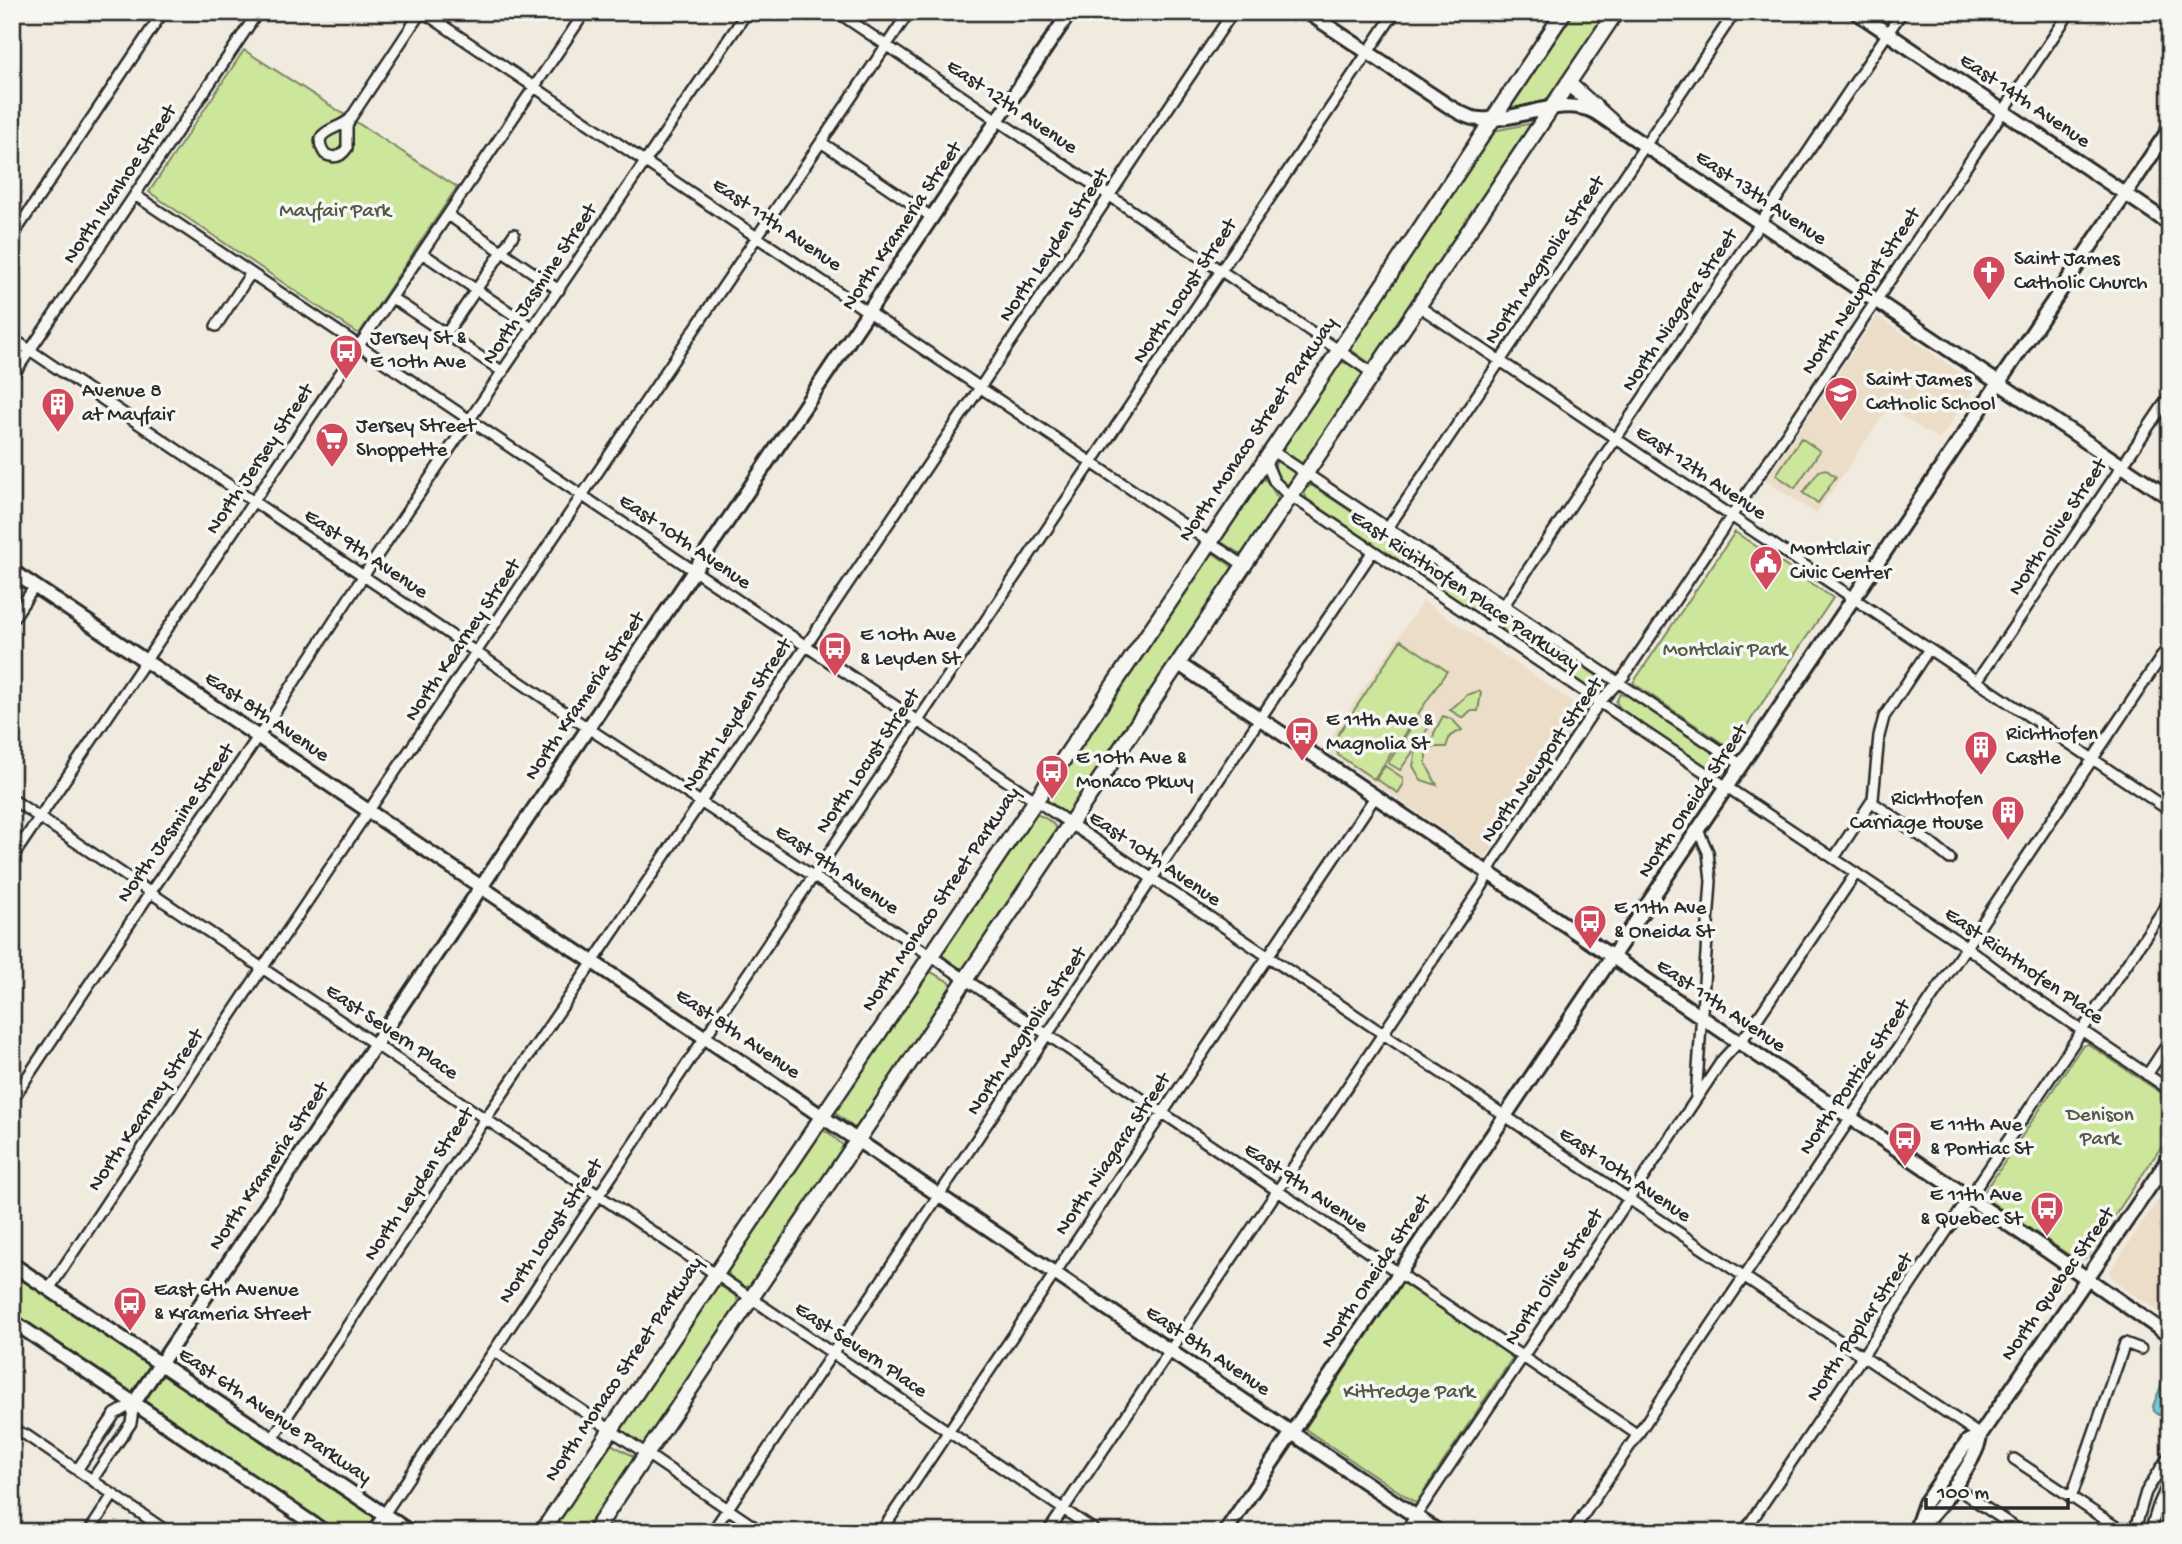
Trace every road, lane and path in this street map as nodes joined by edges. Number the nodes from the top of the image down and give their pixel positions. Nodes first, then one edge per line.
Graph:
1 (163, 12) edge
2 (258, 12) edge
3 (422, 12) edge
4 (585, 12) edge
5 (747, 12) edge
6 (837, 12) edge
7 (909, 12) edge
8 (1070, 12) edge
9 (1233, 12) edge
10 (1307, 12) edge
11 (1395, 12) edge
12 (1564, 12) edge
13 (1616, 12) edge
14 (1735, 12) edge
15 (1856, 12) edge
16 (1902, 12) edge
17 (2070, 12) edge
18 (1888, 34) junction
19 (887, 46) junction
20 (1368, 54) junction
21 (1568, 83) junction
22 (534, 87) junction
23 (1551, 108) junction
24 (2004, 111) junction
25 (349, 119) dead end
26 (1492, 119) junction
27 (998, 121) junction
28 (1613, 123) junction
29 (2170, 128) edge
30 (821, 142) junction
31 (1646, 145) junction
32 (646, 162) junction
33 (2125, 193) junction
34 (135, 195) junction
35 (1110, 195) junction
36 (448, 215) junction
37 (933, 218) junction
38 (1761, 223) junction
39 (2170, 223) edge
40 (14, 231) edge
41 (514, 234) dead end
42 (757, 237) junction
43 (502, 251) junction
44 (422, 253) junction
45 (1221, 271) junction
46 (251, 273) junction
47 (476, 290) junction
48 (559, 290) junction
49 (392, 298) junction
50 (1877, 301) junction
51 (1420, 307) junction
52 (869, 312) junction
53 (216, 326) dead end
54 (533, 328) junction
55 (446, 334) junction
56 (12, 338) edge
57 (359, 346) junction
58 (30, 350) junction
59 (1339, 351) junction
60 (1500, 361) junction
61 (503, 372) junction
62 (1374, 374) junction
63 (12, 377) edge
64 (1999, 383) junction
65 (981, 387) junction
66 (2170, 395) edge
67 (470, 421) junction
68 (1616, 439) junction
69 (1268, 455) junction
70 (1092, 462) junction
71 (2122, 466) junction
72 (1306, 475) junction
73 (583, 496) junction
74 (1292, 497) junction
75 (2170, 498) edge
76 (254, 500) junction
77 (1732, 516) junction
78 (1387, 529) junction
79 (1209, 542) junction
80 (1373, 551) junction
81 (1245, 566) junction
82 (12, 571) edge
83 (695, 571) junction
84 (364, 575) junction
85 (35, 586) junction
86 (1854, 599) junction
87 (1503, 607) junction
88 (12, 620) edge
89 (1488, 629) junction
90 (2170, 644) edge
91 (806, 647) junction
92 (1929, 649) junction
93 (478, 652) junction
94 (147, 661) junction
95 (1179, 664) junction
96 (1977, 681) junction
97 (1619, 682) junction
98 (1599, 704) junction
99 (1259, 719) junction
100 (918, 722) junction
101 (589, 728) junction
102 (259, 736) junction
103 (2092, 759) junction
104 (1742, 765) junction
105 (1727, 787) junction
106 (1375, 797) junction
107 (12, 799) edge
108 (700, 801) junction
109 (1035, 801) junction
110 (1872, 802) junction
111 (2170, 811) edge
112 (370, 812) junction
113 (39, 818) junction
114 (1071, 825) junction
115 (1698, 830) junction
116 (12, 858) edge
117 (1834, 858) junction
118 (1950, 859) dead end
119 (1856, 873) junction
120 (1488, 874) junction
121 (813, 876) junction
122 (1152, 879) junction
123 (482, 887) junction
124 (150, 893) junction
125 (2170, 900) edge
126 (1965, 946) junction
127 (929, 956) junction
128 (1268, 957) junction
129 (1613, 958) junction
130 (593, 962) junction
131 (263, 967) junction
132 (966, 980) junction
133 (1702, 1018) junction
134 (2082, 1030) junction
135 (1046, 1034) junction
136 (1383, 1035) junction
137 (705, 1037) junction
138 (2170, 1040) edge
139 (1738, 1042) junction
140 (375, 1045) junction
141 (2147, 1075) junction
142 (2170, 1090) edge
143 (12, 1100) edge
144 (1696, 1100) junction
145 (1163, 1113) junction
146 (822, 1115) junction
147 (1505, 1117) junction
148 (486, 1118) junction
149 (1850, 1118) junction
150 (858, 1140) junction
151 (2170, 1157) edge
152 (1278, 1191) junction
153 (939, 1194) junction
154 (598, 1195) junction
155 (1969, 1198) junction
156 (1629, 1200) junction
157 (12, 1264) edge
158 (715, 1274) junction
159 (1056, 1274) junction
160 (1399, 1274) junction
161 (1743, 1277) junction
162 (2088, 1279) junction
163 (49, 1289) junction
164 (751, 1298) junction
165 (12, 1321) edge
166 (2170, 1336) edge
167 (2141, 1349) dead end
168 (494, 1351) junction
169 (1171, 1351) junction
170 (832, 1353) junction
171 (1521, 1357) junction
172 (1862, 1357) junction
173 (160, 1364) junction
174 (134, 1403) junction
175 (12, 1430) edge
176 (611, 1430) junction
177 (948, 1431) junction
178 (1292, 1432) junction
179 (1638, 1435) junction
180 (1980, 1435) junction
181 (272, 1439) junction
182 (647, 1454) junction
183 (2170, 1454) edge
184 (2014, 1459) dead end
185 (77, 1470) junction
186 (2170, 1479) edge
187 (92, 1480) junction
188 (1953, 1486) junction
189 (113, 1495) junction
190 (2071, 1498) junction
191 (727, 1508) junction
192 (1064, 1509) junction
193 (384, 1514) junction
194 (1416, 1516) junction
195 (1915, 1531) edge
196 (89, 1532) edge
197 (168, 1532) edge
198 (325, 1532) edge
199 (372, 1532) edge
200 (410, 1532) edge
201 (542, 1532) edge
202 (594, 1532) edge
203 (712, 1532) edge
204 (762, 1532) edge
205 (881, 1532) edge
206 (1048, 1532) edge
207 (1097, 1532) edge
208 (1225, 1532) edge
209 (1405, 1532) edge
210 (1439, 1532) edge
211 (1572, 1532) edge
212 (1744, 1532) edge
213 (2022, 1532) edge
214 (2124, 1532) edge
215 (2134, 1532) edge
216 (2150, 1532) edge

1 - 40 street
2 - 34 street, North Ivanhoe Street
3 - 22 street, East 11th Avenue
3 - 25 street
4 - 22 street, North Jersey Street
5 - 32 street, North Jasmine Street
6 - 19 street, East 12th Avenue
7 - 19 street, North Kearney Street
8 - 27 street, North Krameria Street
9 - 35 street, North Leyden Street
10 - 20 street, East 13th Avenue
11 - 20 street, North Locust Street
12 - 26 main road, North Monaco Street Parkway
13 - 21 main road
14 - 31 street, North Magnolia Street
15 - 18 street, East 14th Avenue
16 - 18 street, North Niagara Street
17 - 24 street, North Newport Street
18 - 24 street, East 14th Avenue
18 - 38 street, North Niagara Street
19 - 27 street, East 12th Avenue
19 - 30 street, North Kearney Street
20 - 26 street, East 13th Avenue
20 - 45 street, North Locust Street
21 - 23 main road
21 - 28 main road
22 - 32 street, East 11th Avenue
22 - 36 street, North Jersey Street
23 - 26 street, East 13th Avenue
23 - 28 street, East 13th Avenue
23 - 51 main road
24 - 33 street, East 14th Avenue
24 - 50 street, North Newport Street
26 - 59 main road, North Monaco Street Parkway
27 - 35 street, East 12th Avenue
27 - 37 street, North Krameria Street
28 - 31 street, East 13th Avenue
29 - 33 street, North Oneida Street
30 - 37 street
30 - 42 street, North Kearney Street
31 - 38 street, East 13th Avenue
31 - 60 street, North Magnolia Street
32 - 42 street, East 11th Avenue
32 - 48 street, North Jasmine Street
33 - 39 street, East 14th Avenue
33 - 64 street, North Oneida Street
34 - 46 street, East 10th Avenue
34 - 58 street, North Ivanhoe Street
35 - 45 street, East 12th Avenue
35 - 65 street, North Leyden Street
36 - 43 street
36 - 44 street, North Jersey Street
37 - 52 street, North Krameria Street
38 - 50 street, East 13th Avenue
38 - 68 street, North Niagara Street
41 - 43 street
42 - 52 street, East 11th Avenue
42 - 73 street, North Kearney Street
43 - 47 street
43 - 48 street
44 - 47 street
44 - 49 street, North Jersey Street
45 - 59 street, East 12th Avenue
45 - 70 street, North Locust Street
46 - 53 street
46 - 57 street, East 10th Avenue
47 - 54 street
47 - 55 street
48 - 54 street, North Jasmine Street
49 - 55 street
49 - 57 street, North Jersey Street
50 - 64 street, East 13th Avenue
50 - 77 street, North Newport Street
51 - 60 street, East 12th Avenue
51 - 62 main road
52 - 65 street, East 11th Avenue
52 - 83 street, North Krameria Street
54 - 61 street, North Jasmine Street
55 - 61 street
56 - 58 street, East 9th Avenue
57 - 67 street, East 10th Avenue
57 - 76 street, North Jersey Street
58 - 63 street, North Ivanhoe Street
58 - 76 street, East 9th Avenue
59 - 62 street, East 12th Avenue
59 - 69 main road, North Monaco Street Parkway
60 - 68 street, East 12th Avenue
60 - 78 street, North Magnolia Street
61 - 67 street, North Jasmine Street
62 - 72 main road
64 - 71 street, East 13th Avenue
64 - 86 street, North Oneida Street
65 - 70 street, East 11th Avenue
65 - 91 street, North Leyden Street
66 - 71 street, North Olive Street
67 - 73 street, East 10th Avenue
67 - 84 street, North Jasmine Street
68 - 77 street, East 12th Avenue
68 - 87 street, North Niagara Street
69 - 72 street, East Richthofen Place Parkway
69 - 74 street, East Richthofen Place Parkway
69 - 79 main road, North Monaco Street Parkway
70 - 79 street, East 11th Avenue
70 - 100 street, North Locust Street
71 - 75 street, East 13th Avenue
71 - 96 street, North Olive Street
72 - 74 main road
72 - 78 street, East Richthofen Place Parkway
73 - 83 street, East 10th Avenue
73 - 93 street, North Kearney Street
74 - 80 street, East Richthofen Place Parkway
74 - 81 main road
76 - 84 street, East 9th Avenue
76 - 94 street, North Jersey Street
77 - 86 street, East 12th Avenue
77 - 97 street, North Newport Street
78 - 87 street, East Richthofen Place Parkway
79 - 81 street, East 11th Avenue
79 - 109 main road, North Monaco Street Parkway
80 - 89 street, East Richthofen Place Parkway
80 - 99 street, North Magnolia Street
81 - 95 main road
82 - 85 street, East 8th Avenue
83 - 91 street, East 10th Avenue
83 - 101 street, North Krameria Street
84 - 93 street, East 9th Avenue
84 - 102 street, North Jasmine Street
85 - 88 street
85 - 94 street, East 8th Avenue
86 - 92 street, East 12th Avenue
86 - 104 street, North Oneida Street
87 - 89 street, North Niagara Street
87 - 97 street, East Richthofen Place Parkway
89 - 98 street, East Richthofen Place Parkway
90 - 103 street, North Pontiac Street
91 - 100 street, East 10th Avenue
91 - 108 street, North Leyden Street
92 - 96 street, East 12th Avenue
92 - 110 street
93 - 101 street, East 9th Avenue
93 - 112 street, North Kearney Street
94 - 102 street, East 8th Avenue
94 - 113 street, North Jersey Street
95 - 99 street, East 11th Avenue
95 - 114 main road
96 - 103 street, East 12th Avenue
97 - 98 street, North Newport Street
97 - 104 street, East Richthofen Place Parkway
98 - 105 street, East Richthofen Place Parkway
98 - 120 street, North Newport Street
99 - 106 street, East 11th Avenue
99 - 122 street, North Magnolia Street
100 - 109 street, East 10th Avenue
100 - 121 street, North Locust Street
101 - 108 street, East 9th Avenue
101 - 123 street, North Krameria Street
102 - 112 street, East 8th Avenue
102 - 124 street, North Jasmine Street
103 - 111 street, East 12th Avenue
103 - 126 street, North Pontiac Street
104 - 105 street, North Oneida Street
105 - 115 street, North Oneida Street
105 - 117 street
106 - 120 street, East 11th Avenue
106 - 128 street, North Niagara Street
107 - 113 street, East Severn Place
108 - 121 street, East 9th Avenue
108 - 130 street, North Leyden Street
109 - 114 street, East 10th Avenue
109 - 127 main road, North Monaco Street Parkway
110 - 117 street
110 - 118 street
112 - 123 street, East 8th Avenue
112 - 131 street, North Kearney Street
113 - 116 street, North Jersey Street
113 - 124 street, East Severn Place
114 - 122 street, East 10th Avenue
114 - 132 main road
115 - 129 street, North Oneida Street
115 - 133 street
117 - 119 street, East Richthofen Place
119 - 126 street, East Richthofen Place
119 - 139 street, North Olive Street
120 - 129 street, East 11th Avenue
120 - 136 street, North Newport Street
121 - 127 street, East 9th Avenue
121 - 137 street, North Locust Street
122 - 128 street, East 10th Avenue
122 - 135 street, North Magnolia Street
123 - 130 street, East 8th Avenue
123 - 140 street, North Krameria Street
124 - 131 street, East Severn Place
124 - 143 street, North Jasmine Street
125 - 134 street, North Poplar Street
126 - 134 street, East Richthofen Place
126 - 149 street, North Pontiac Street
127 - 132 street, East 9th Avenue
127 - 146 main road, North Monaco Street Parkway
128 - 136 street, East 10th Avenue
128 - 145 street, North Niagara Street
129 - 133 street, East 11th Avenue
129 - 147 street, North Oneida Street
130 - 137 street, East 8th Avenue
130 - 148 street, North Leyden Street
131 - 140 street, East Severn Place
131 - 163 street, North Kearney Street
132 - 135 street, East 9th Avenue
132 - 150 main road
133 - 139 street, East 11th Avenue
133 - 144 street
134 - 141 street, East Richthofen Place
134 - 155 street, North Poplar Street
135 - 145 street, East 9th Avenue
135 - 153 street, North Magnolia Street
136 - 147 street, East 10th Avenue
136 - 152 street, North Newport Street
137 - 146 street, East 8th Avenue
137 - 154 street, North Locust Street
138 - 141 street
139 - 144 street, North Olive Street
139 - 149 street, East 11th Avenue
140 - 148 street, East Severn Place
140 - 173 street, North Krameria Street
141 - 142 street, East Richthofen Place
144 - 156 street, North Olive Street
145 - 152 street, East 9th Avenue
145 - 159 street, North Niagara Street
146 - 150 street, East 8th Avenue
146 - 158 main road, North Monaco Street Parkway
147 - 156 street, East 10th Avenue
147 - 160 street, North Oneida Street
148 - 154 street, East Severn Place
148 - 181 street, North Leyden Street
149 - 155 street, East 11th Avenue
149 - 161 street, North Pontiac Street
150 - 153 street, East 8th Avenue
150 - 164 main road
151 - 162 street, North Quebec Street
152 - 160 street, East 9th Avenue
152 - 169 street, North Newport Street
153 - 159 street, East 8th Avenue
153 - 170 street, North Magnolia Street
154 - 158 street, East Severn Place
154 - 168 street, North Locust Street
155 - 162 street, East 11th Avenue
155 - 172 street, North Poplar Street
156 - 161 street, East 10th Avenue
156 - 171 street, North Olive Street
157 - 163 street, East 6th Avenue Parkway
158 - 164 street, East Severn Place
158 - 176 main road, North Monaco Street Parkway
159 - 169 street, East 8th Avenue
159 - 177 street, North Niagara Street
160 - 171 street, East 9th Avenue
160 - 178 street, North Oneida Street
161 - 172 street, East 10th Avenue
161 - 179 street, North Pontiac Street
162 - 166 street, East 11th Avenue
162 - 180 street, North Quebec Street
163 - 173 street, East 6th Avenue Parkway
164 - 170 street, East Severn Place
164 - 182 main road
165 - 174 street
167 - 190 street
168 - 176 street
168 - 193 street, North Locust Street
169 - 178 street, East 8th Avenue
169 - 192 street, North Newport Street
170 - 177 street, East Severn Place
170 - 191 street, North Magnolia Street
171 - 179 street, East 9th Avenue
171 - 194 street, North Olive Street
172 - 180 street, East 10th Avenue
172 - 212 street, North Poplar Street
173 - 174 street, North Krameria Street
173 - 181 street, East 6th Avenue Parkway
174 - 185 street, North Krameria Street
174 - 187 street, North Krameria Street
174 - 198 street
175 - 185 street
176 - 182 street
176 - 201 main road, North Monaco Street Parkway
177 - 192 street, East Severn Place
177 - 205 street, North Niagara Street
178 - 194 street, East 8th Avenue
178 - 208 street, North Oneida Street
179 - 211 street, North Pontiac Street
180 - 188 street, North Quebec Street
180 - 195 street, North Quebec Street
181 - 193 street, East 6th Avenue Parkway
182 - 191 street
182 - 202 main road
183 - 215 street
184 - 190 street
185 - 187 street
186 - 216 street
187 - 189 street
188 - 195 street, North Quebec Street
188 - 213 street
189 - 196 street
189 - 197 street
190 - 214 street
191 - 203 street, North Magnolia Street
191 - 204 street
192 - 206 street, North Newport Street
192 - 207 street, East Severn Place
193 - 199 street, North Locust Street
193 - 200 street, East 6th Avenue Parkway
194 - 209 street, North Olive Street
194 - 210 street, East 8th Avenue

